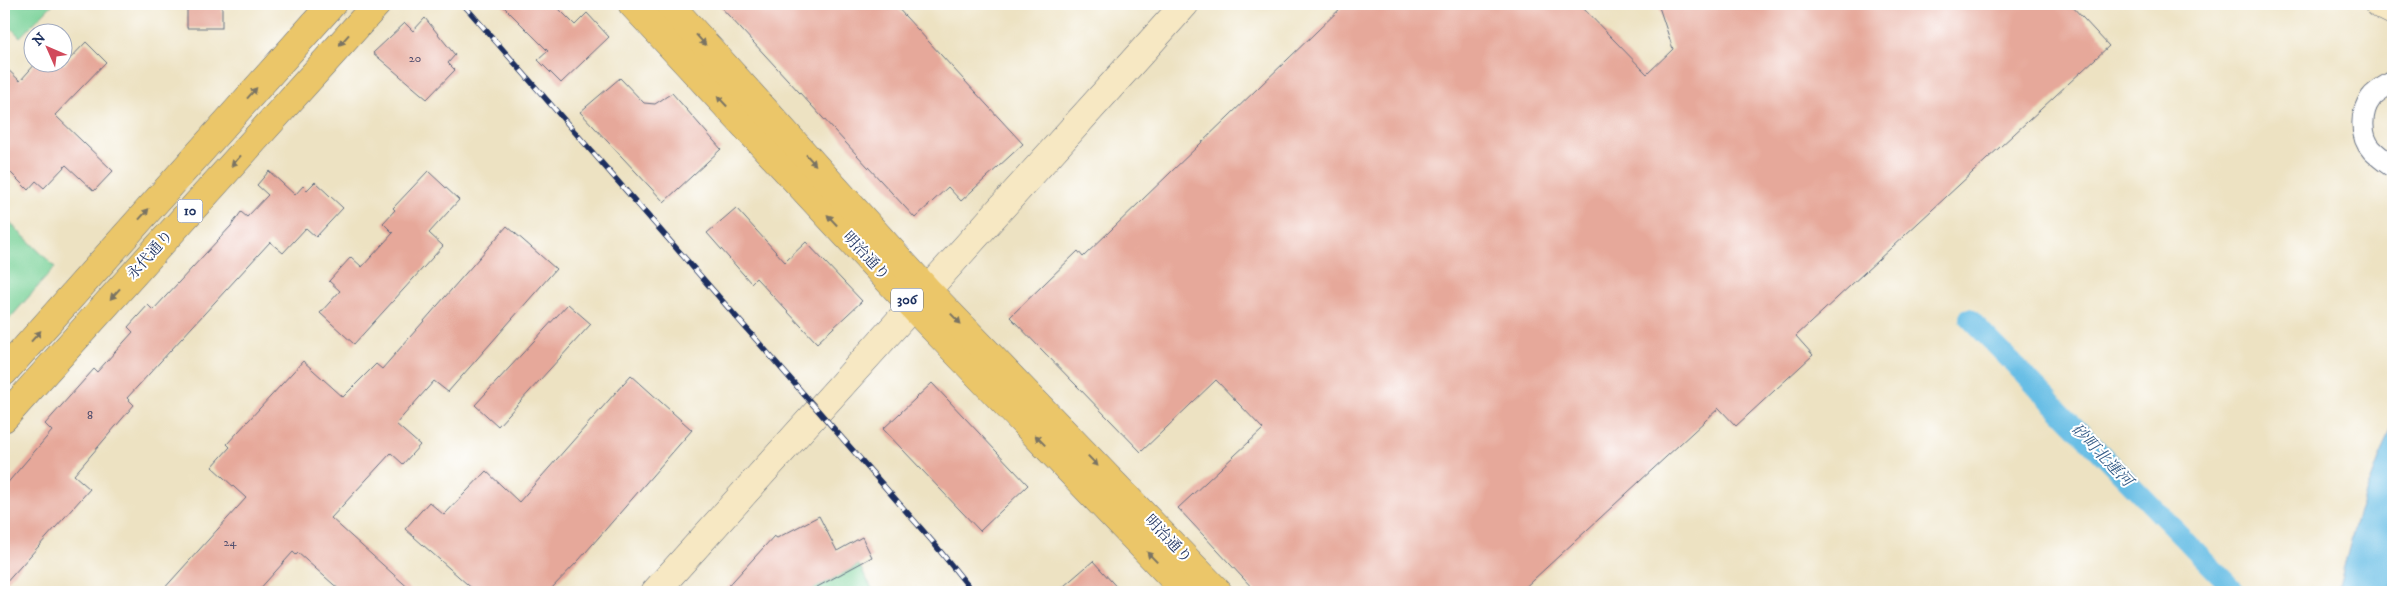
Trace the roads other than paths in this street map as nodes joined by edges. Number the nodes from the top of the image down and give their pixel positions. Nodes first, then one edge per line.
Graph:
1 (332, 4) edge
2 (377, 4) edge
3 (632, 4) edge
4 (669, 4) edge
5 (1185, 4) edge
6 (2379, 4) edge
7 (2393, 11) edge
8 (2393, 82) edge
9 (2393, 167) edge
10 (920, 298) junction
11 (4, 372) edge
12 (4, 418) edge
13 (655, 592) edge
14 (1186, 592) edge
15 (1218, 592) edge

11 -> 1 main road, 永代通り / 10
2 -> 12 main road, 永代通り / 10
10 -> 3 main road, 明治通り / 306
4 -> 10 main road, 明治通り / 306
5 - 10 street
6 - 7 street
8 - 9 street
10 - 13 street
14 -> 10 main road, 明治通り / 306
10 -> 15 main road, 明治通り / 306

